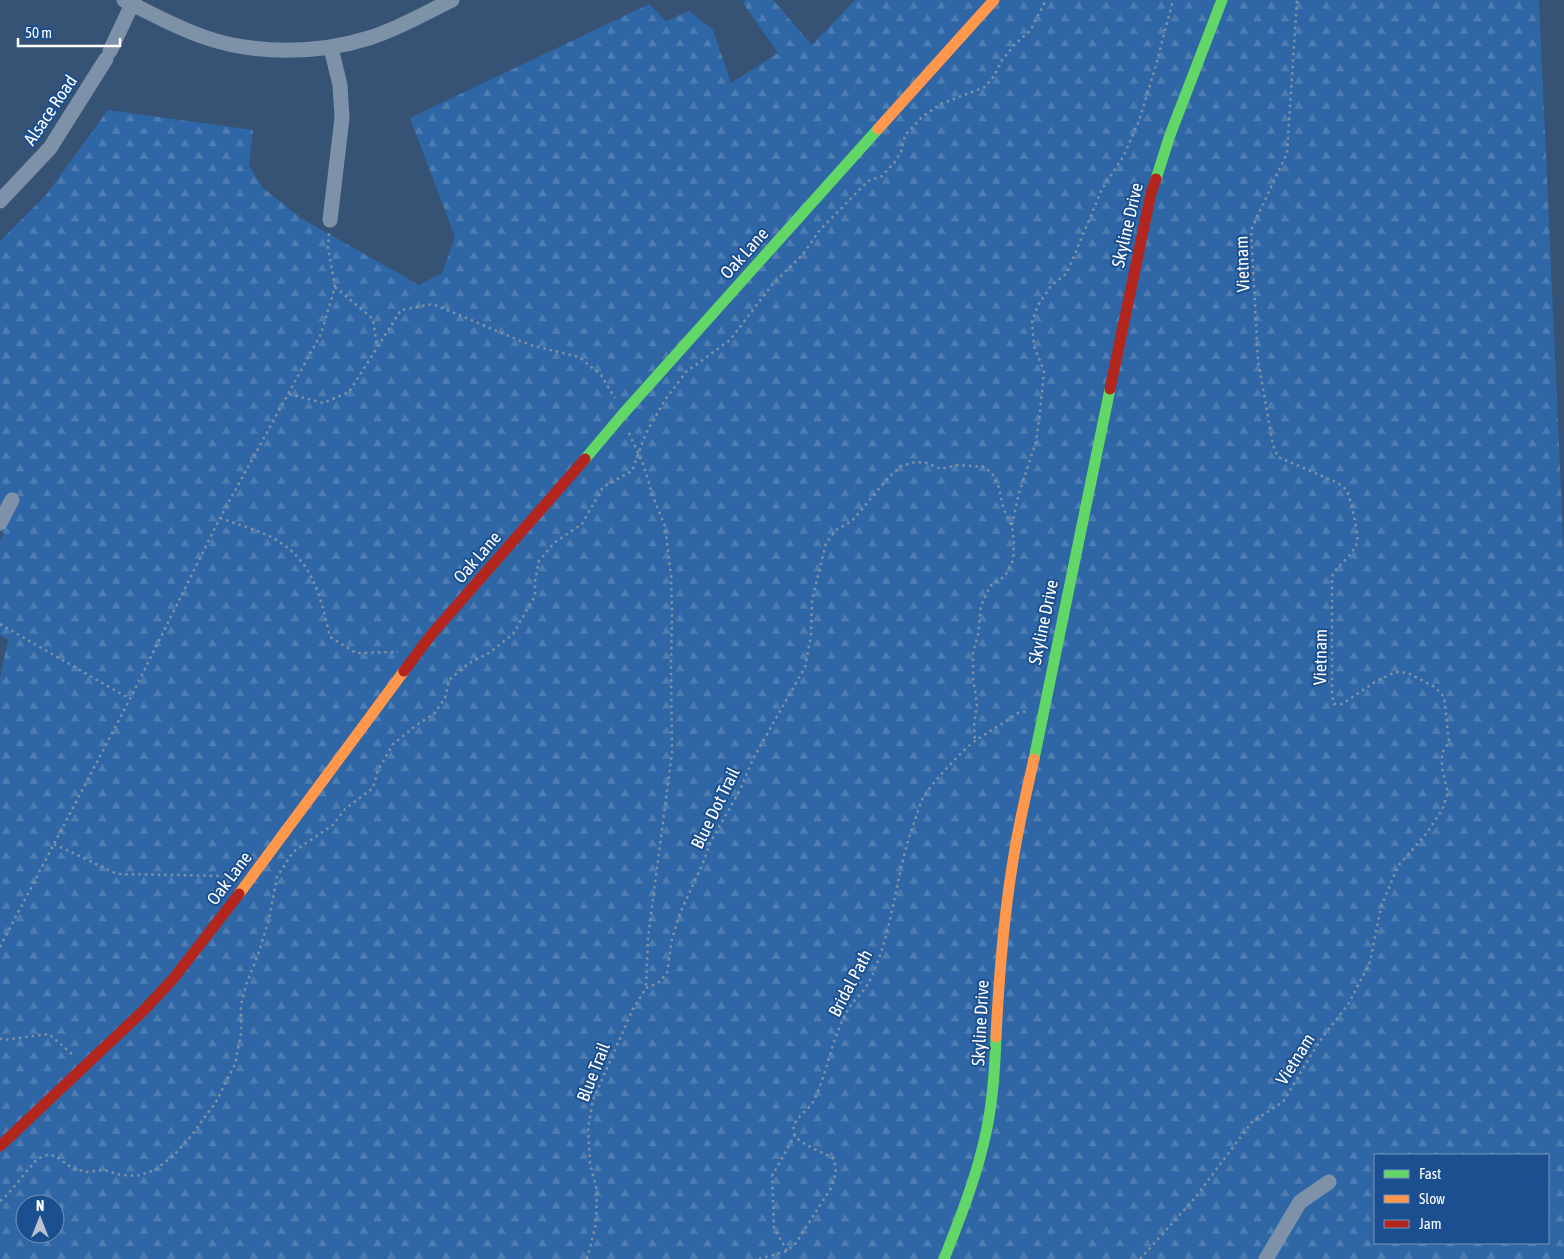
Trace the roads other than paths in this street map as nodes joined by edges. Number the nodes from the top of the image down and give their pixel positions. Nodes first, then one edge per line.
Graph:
1 (452, 0) edge
2 (994, 0) edge
3 (1222, 0) edge
4 (130, 1) edge
5 (331, 48) junction
6 (0, 201) edge
7 (330, 220) road end
8 (12, 500) dead end
9 (0, 523) edge
10 (0, 1146) edge
11 (1329, 1182) dead end
12 (944, 1259) edge
13 (1266, 1259) edge

1 - 5 street
2 - 10 street, Oak Lane
3 - 12 street, Skyline Drive
4 - 5 street
4 - 6 street, Alsace Road
5 - 7 street
8 - 9 street
11 - 13 street

